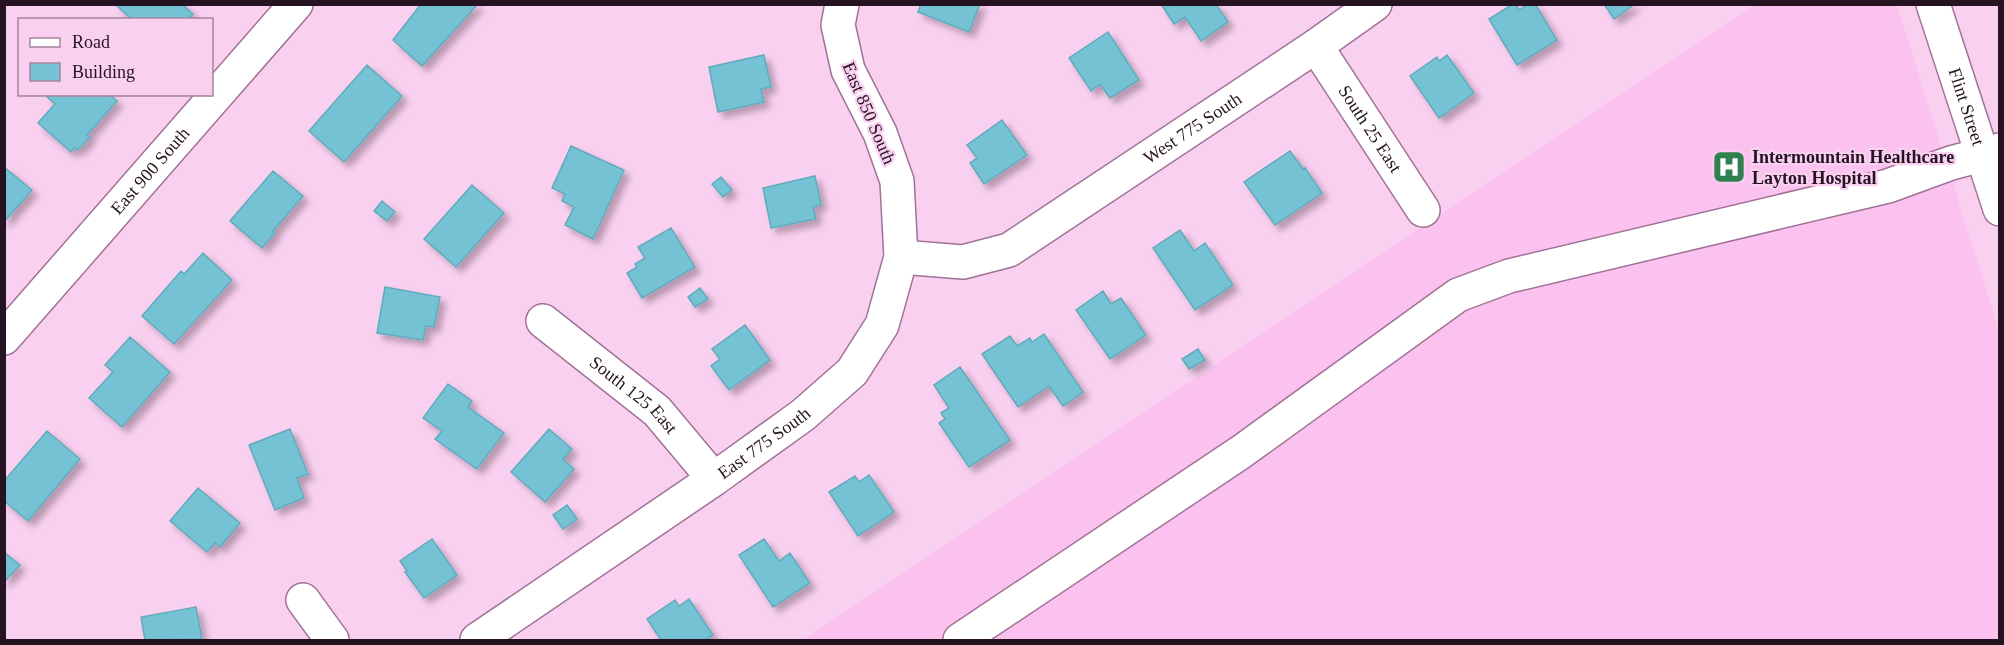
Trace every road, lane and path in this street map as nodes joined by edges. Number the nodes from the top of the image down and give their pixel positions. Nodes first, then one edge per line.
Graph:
1 (296, 4) edge
2 (842, 4) edge
3 (1375, 4) edge
4 (1933, 4) edge
5 (1316, 46) junction
6 (1991, 153) edge
7 (2000, 209) edge
8 (1423, 210) dead end
9 (901, 257) junction
10 (543, 321) dead end
11 (4, 338) edge
12 (714, 478) junction
13 (303, 600) dead end
14 (332, 640) edge
15 (477, 640) edge
16 (960, 640) edge

1 - 11 street, East 900 South
2 - 9 street, East 850 South
3 - 5 street, West 775 South
4 - 6 street, Flint Street
5 - 8 street, South 25 East
5 - 9 street, West 775 South
6 - 7 street, Flint Street
6 - 16 street
9 - 12 street, East 775 South
10 - 12 street, South 125 East
12 - 15 street, East 775 South
13 - 14 street

